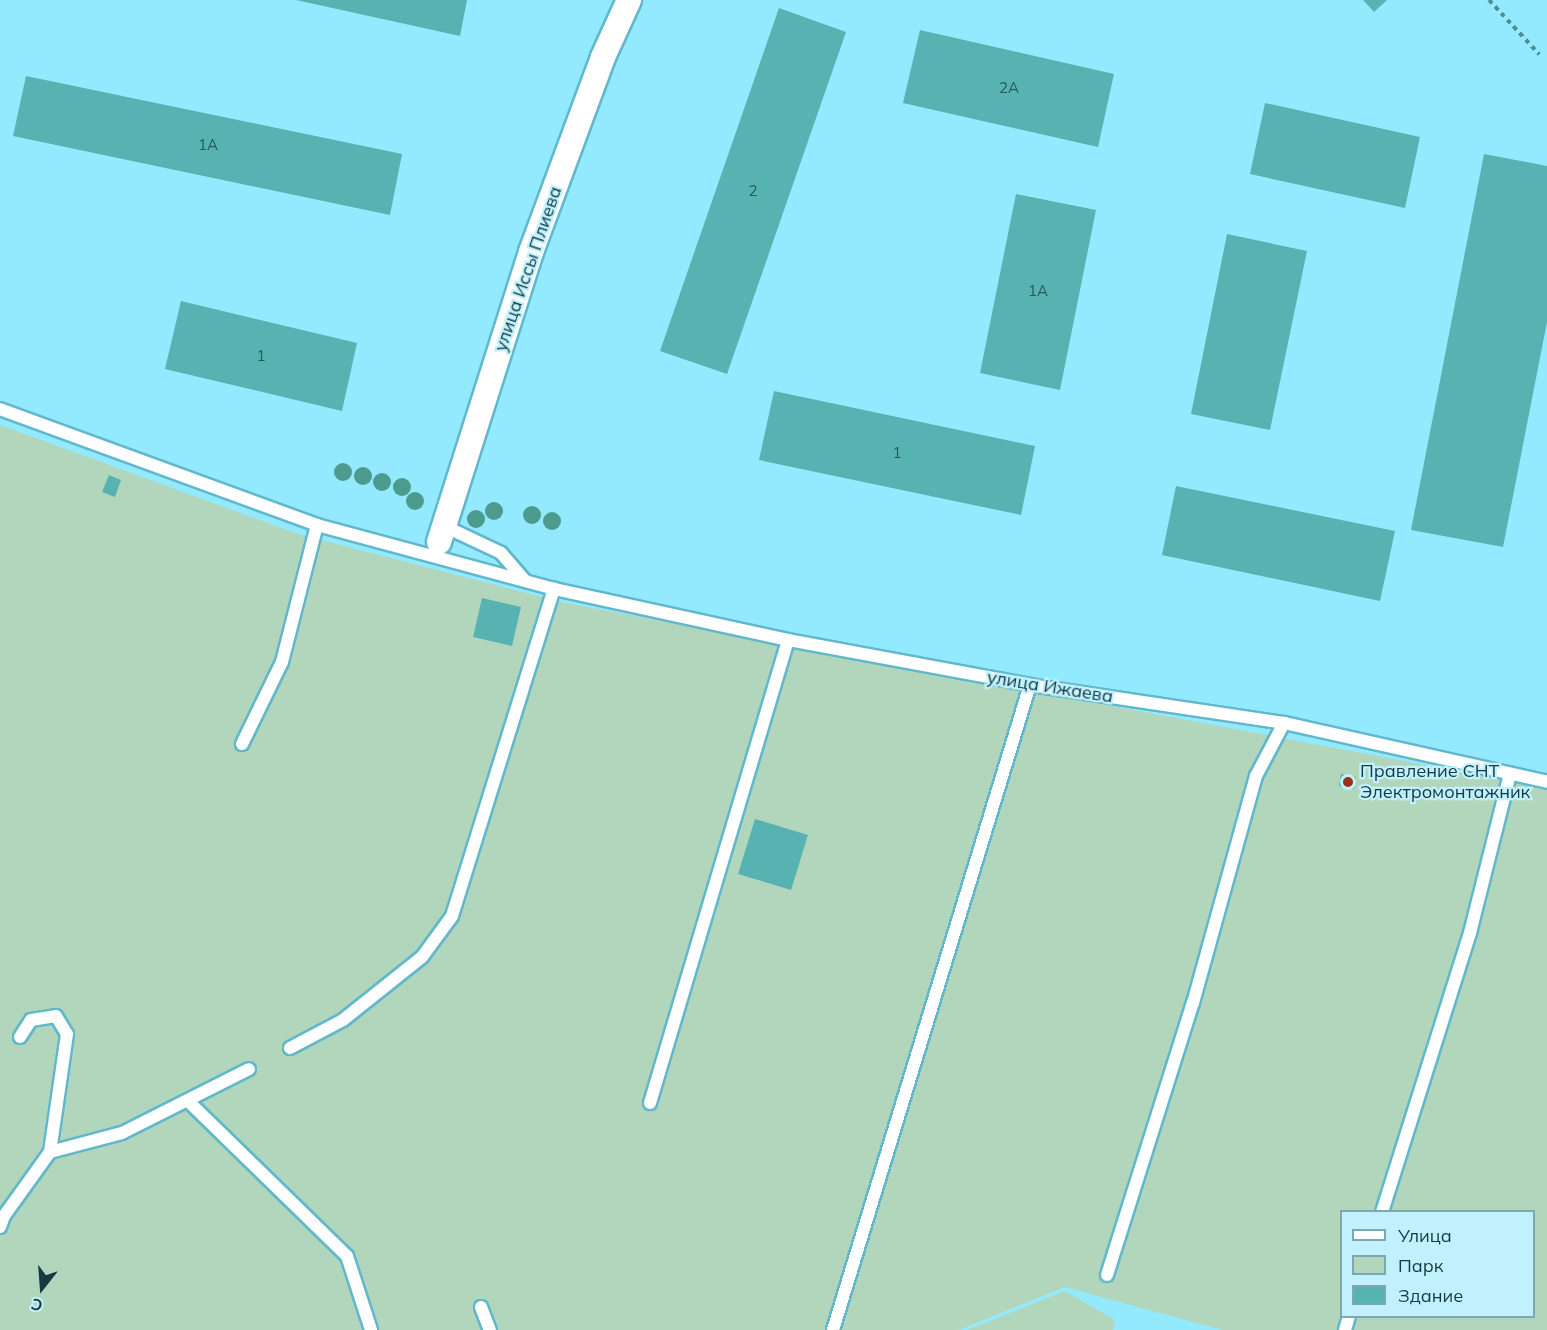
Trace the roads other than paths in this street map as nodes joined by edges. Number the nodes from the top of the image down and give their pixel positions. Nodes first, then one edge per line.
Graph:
1 (629, 0) edge
2 (0, 409) edge
3 (317, 525) junction
4 (442, 534) joint
5 (525, 581) junction
6 (554, 589) junction
7 (788, 640) junction
8 (1030, 685) junction
9 (1284, 723) junction
10 (242, 744) dead end
11 (1510, 774) junction
12 (1547, 782) edge
13 (20, 1037) dead end
14 (290, 1048) dead end
15 (249, 1068) dead end
16 (188, 1101) junction
17 (650, 1103) dead end
18 (50, 1152) junction
19 (1383, 1210) edge
20 (0, 1227) edge
21 (1107, 1275) dead end
22 (481, 1307) dead end
23 (371, 1330) edge
24 (490, 1330) edge
25 (833, 1330) edge

1 - 4 street, улица Иссы Плиева
2 - 3 lane, улица Ижаева
3 - 5 lane, улица Ижаева
3 - 10 lane
4 - 5 lane
5 - 6 lane, улица Ижаева
6 - 7 lane, улица Ижаева
6 - 14 lane
7 - 8 lane, улица Ижаева
7 - 17 lane
8 - 9 lane, улица Ижаева
8 - 25 lane
9 - 11 lane, улица Ижаева
9 - 21 lane
11 - 12 lane, улица Ижаева
11 - 19 lane
13 - 18 lane
15 - 16 lane
16 - 18 lane
16 - 23 lane
18 - 20 lane
22 - 24 lane

